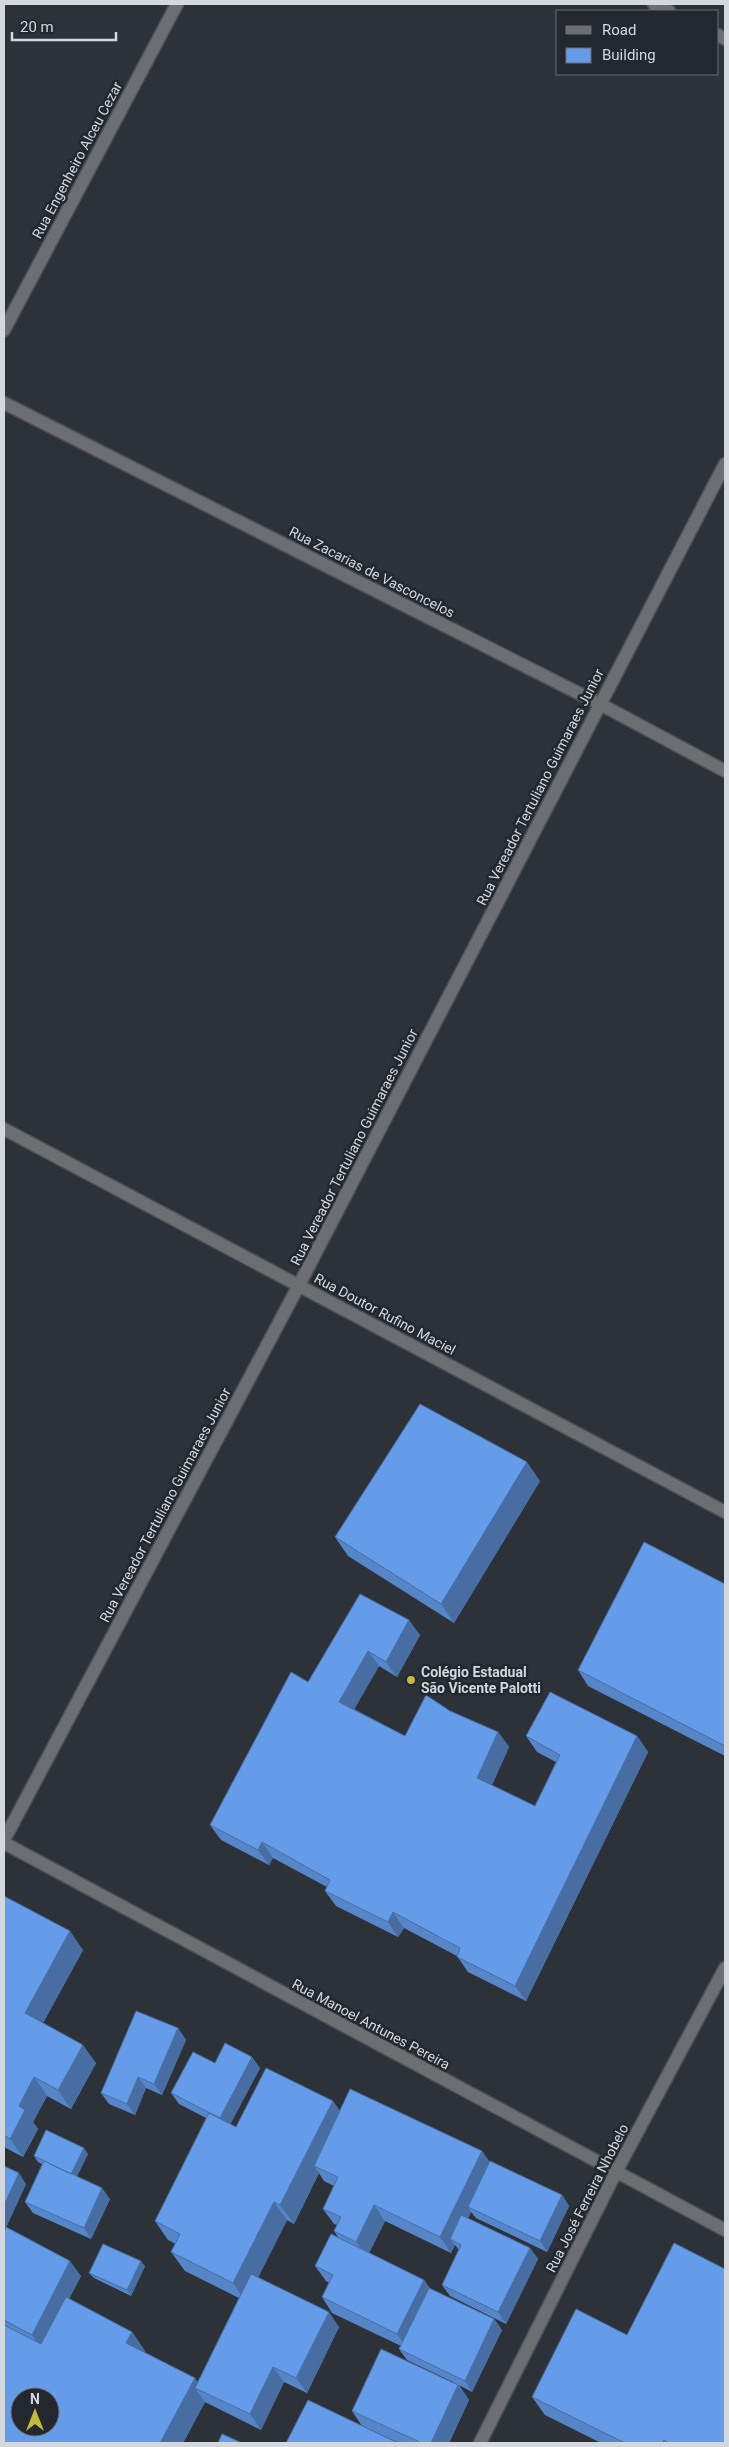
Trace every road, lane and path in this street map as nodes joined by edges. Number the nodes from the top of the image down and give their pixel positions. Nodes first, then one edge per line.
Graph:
1 (177, 4) edge
2 (654, 4) edge
3 (667, 10) edge
4 (4, 330) edge
5 (4, 403) edge
6 (725, 464) edge
7 (600, 704) junction
8 (725, 771) edge
9 (4, 1129) edge
10 (300, 1285) junction
11 (725, 1512) edge
12 (4, 1841) edge
13 (725, 1968) edge
14 (616, 2172) junction
15 (725, 2230) edge
16 (480, 2443) edge

1 - 4 street, Rua Engenheiro Alceu Cezar
2 - 3 street
5 - 7 street, Rua Zacarias de Vasconcelos
6 - 7 street, Rua Vereador Tertuliano Guimaraes Junior
7 - 8 street, Rua Zacarias de Vasconcelos
7 - 10 street, Rua Vereador Tertuliano Guimaraes Junior
9 - 10 street, Rua Doutor Rufino Maciel
10 - 11 street, Rua Doutor Rufino Maciel
10 - 12 street, Rua Vereador Tertuliano Guimaraes Junior
12 - 14 street, Rua Manoel Antunes Pereira
13 - 14 street, Rua José Ferreira Nhobelo
14 - 15 street, Rua Manoel Antunes Pereira
14 - 16 street, Rua José Ferreira Nhobelo

